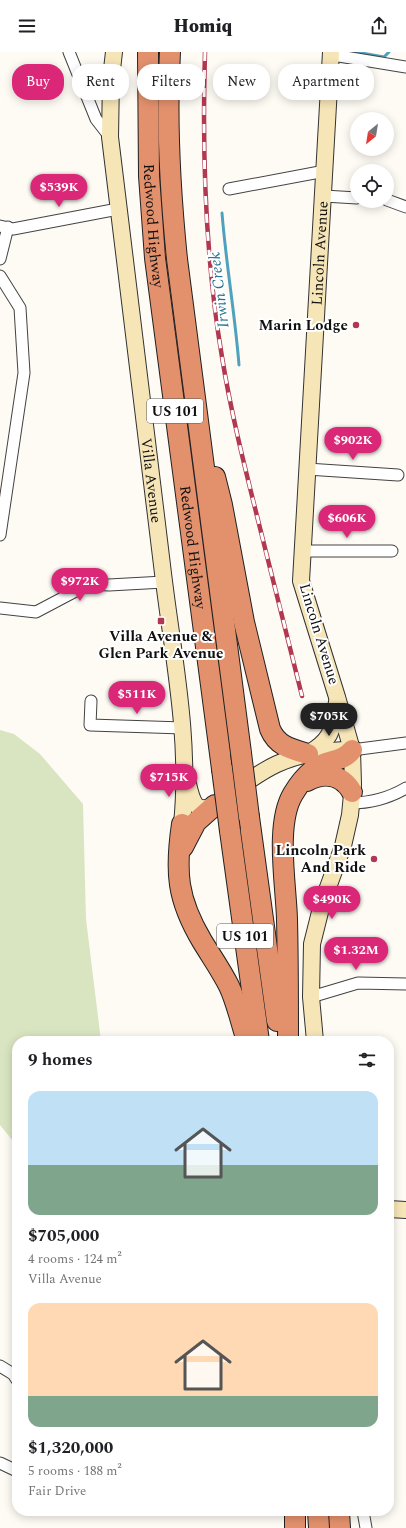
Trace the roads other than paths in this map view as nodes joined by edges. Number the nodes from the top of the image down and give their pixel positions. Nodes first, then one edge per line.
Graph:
1 (69, 52) edge
2 (114, 52) edge
3 (148, 52) edge
4 (170, 52) edge
5 (331, 52) edge
6 (406, 67) edge
7 (110, 137) junction
8 (326, 171) junction
9 (229, 190) dead end
10 (324, 196) junction
11 (350, 198) edge
12 (394, 203) edge
13 (406, 207) edge
14 (118, 209) junction
15 (4, 226) edge
16 (0, 259) edge
17 (0, 276) edge
18 (194, 400) junction
19 (307, 469) junction
20 (398, 476) dead end
21 (0, 535) edge
22 (302, 551) junction
23 (392, 551) dead end
24 (164, 582) junction
25 (0, 608) edge
26 (337, 697) junction
27 (91, 701) dead end
28 (183, 728) junction
29 (406, 743) edge
30 (352, 750) junction
31 (308, 754) junction
32 (185, 775) junction
33 (298, 787) junction
34 (406, 788) edge
35 (352, 798) junction
36 (215, 804) junction
37 (182, 824) joint
38 (178, 858) junction
39 (406, 984) edge
40 (311, 997) junction
41 (245, 1036) edge
42 (258, 1036) edge
43 (279, 1036) edge
44 (288, 1036) edge
45 (314, 1036) edge
46 (394, 1209) edge
47 (406, 1210) edge
48 (0, 1366) edge
49 (12, 1373) edge
50 (0, 1464) edge
51 (12, 1469) edge
52 (295, 1516) edge
53 (318, 1516) edge
54 (339, 1516) edge
55 (364, 1516) edge
56 (295, 1528) edge
57 (319, 1528) edge
58 (340, 1528) edge
59 (366, 1528) edge

1 - 7 street
2 - 7 main road, Villa Avenue
3 - 42 highway, Redwood Highway / US 101, bridge
4 - 18 highway, Redwood Highway / US 101
5 - 6 street
5 - 8 main road, Lincoln Avenue
7 - 14 main road, Villa Avenue
8 - 9 street
8 - 10 main road, Lincoln Avenue
10 - 11 street
10 - 19 main road, Lincoln Avenue
12 - 13 street
14 - 15 street
14 - 24 main road, Villa Avenue
15 - 16 street
17 - 21 street
18 - 31 highway
18 - 43 highway, Redwood Highway / US 101, bridge
19 - 20 street
19 - 22 main road, Lincoln Avenue
22 - 23 street
22 - 26 main road, Lincoln Avenue
24 - 25 street
24 - 28 main road, Villa Avenue
26 - 30 main road, Lincoln Avenue
26 - 31 main road
27 - 28 street
28 - 32 main road, Villa Avenue
29 - 30 street
30 - 31 main road, Villa Avenue
30 - 33 highway
30 - 35 main road, Lincoln Avenue
31 - 36 main road, Villa Avenue
32 - 36 main road, Villa Avenue
32 - 37 main road, Villa Avenue
33 - 35 highway
33 - 44 highway
34 - 35 street
35 - 40 main road, Lincoln Avenue
36 - 38 highway
37 - 38 highway
38 - 41 highway
39 - 40 street
40 - 45 main road, Lincoln Avenue
46 - 47 main road
48 - 49 street
50 - 51 street
52 - 56 highway
53 - 57 highway
54 - 58 highway
55 - 59 street

